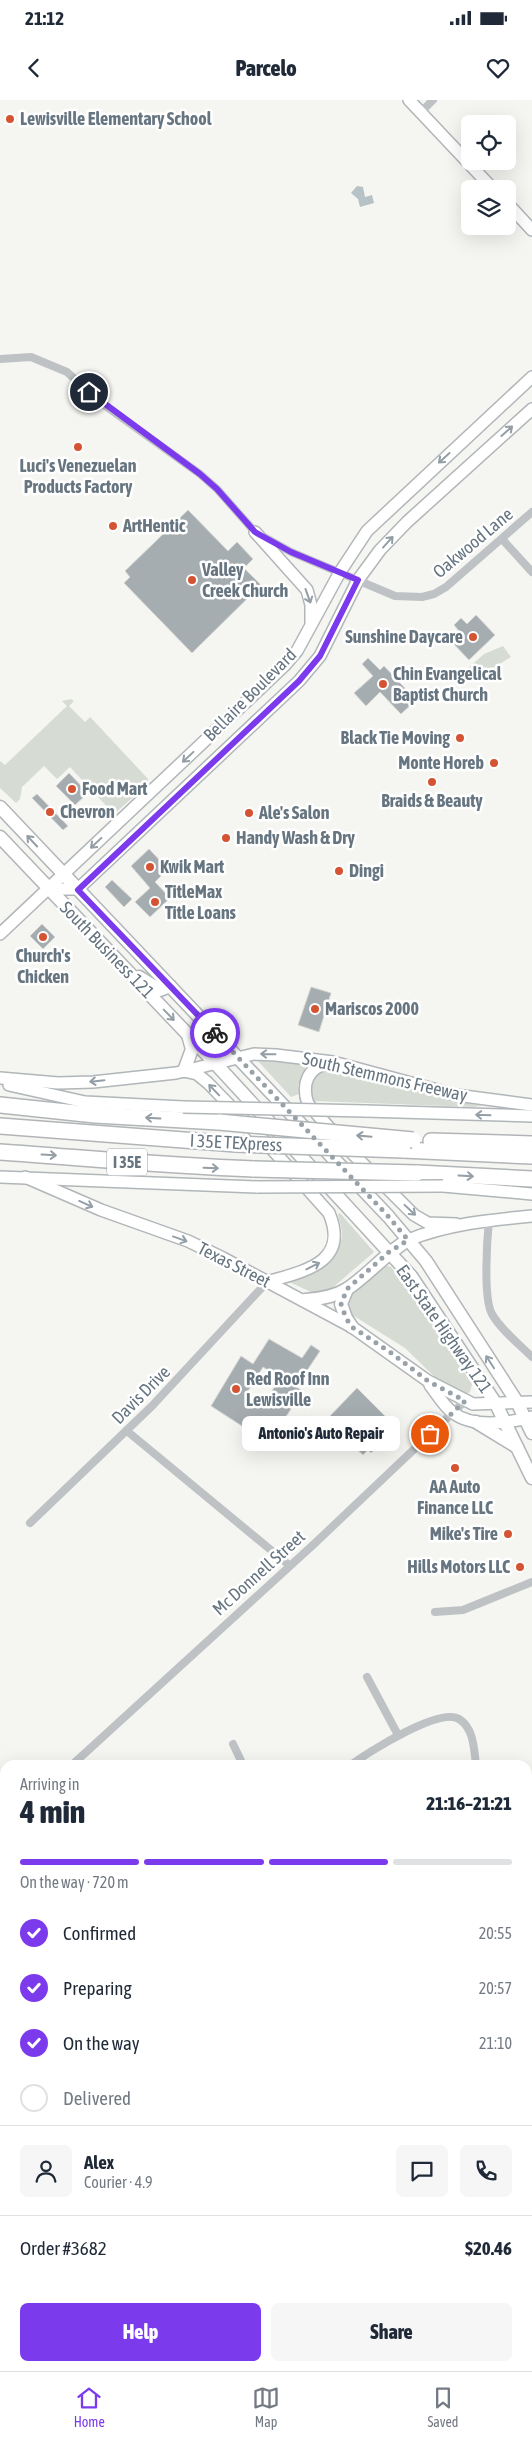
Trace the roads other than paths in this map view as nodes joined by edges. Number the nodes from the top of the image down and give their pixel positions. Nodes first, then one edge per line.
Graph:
1 (409, 100) edge
2 (433, 100) edge
3 (421, 112) junction
4 (485, 180) edge
5 (516, 213) edge
6 (532, 230) edge
7 (0, 359) edge
8 (532, 378) edge
9 (532, 409) edge
10 (532, 512) edge
11 (255, 532) junction
12 (502, 539) junction
13 (340, 572) junction
14 (532, 572) edge
15 (358, 580) junction
16 (311, 627) junction
17 (236, 711) junction
18 (250, 728) junction
19 (0, 807) edge
20 (0, 837) edge
21 (64, 874) junction
22 (49, 888) junction
23 (78, 890) junction
24 (0, 934) edge
25 (126, 970) junction
26 (170, 986) junction
27 (188, 1035) junction
28 (238, 1057) junction
29 (214, 1062) junction
30 (333, 1062) junction
31 (184, 1071) junction
32 (0, 1078) edge
33 (0, 1083) edge
34 (0, 1105) edge
35 (532, 1105) edge
36 (532, 1116) edge
37 (0, 1126) edge
38 (532, 1144) edge
39 (408, 1145) junction
40 (0, 1152) edge
41 (532, 1156) edge
42 (0, 1177) edge
43 (25, 1177) junction
44 (532, 1179) edge
45 (532, 1194) edge
46 (532, 1216) edge
47 (489, 1220) junction
48 (456, 1224) junction
49 (408, 1240) junction
50 (389, 1252) junction
51 (267, 1282) junction
52 (347, 1289) junction
53 (305, 1300) junction
54 (352, 1327) junction
55 (532, 1357) edge
56 (428, 1381) junction
57 (465, 1401) junction
58 (517, 1402) junction
59 (532, 1402) edge
60 (496, 1404) junction
61 (452, 1412) junction
62 (529, 1418) edge
63 (476, 1422) junction
64 (504, 1422) junction
65 (127, 1431) junction
66 (532, 1433) edge
67 (517, 1447) junction
68 (532, 1478) edge
69 (30, 1523) dead end
70 (289, 1565) junction
71 (532, 1582) edge
72 (435, 1612) dead end
73 (367, 1677) dead end
74 (398, 1735) junction
75 (233, 1744) dead end
76 (77, 1760) edge
77 (241, 1760) edge
78 (358, 1760) edge
79 (475, 1760) edge

1 - 3 main road
2 - 3 street
3 - 4 main road
5 - 6 main road
7 - 11 street, Oakwood Lane
8 -> 13 main road, Bellaire Boulevard
15 -> 9 main road, Bellaire Boulevard
10 - 12 street, Oakwood Lane
11 - 13 street, Oakwood Lane
11 -> 16 main road
12 - 14 street
12 - 15 street, Oakwood Lane
13 - 15 street, Oakwood Lane
13 - 16 main road, Bellaire Boulevard
15 - 18 main road, Bellaire Boulevard
16 - 17 main road, Bellaire Boulevard
17 - 18 main road
17 -> 21 main road, Bellaire Boulevard
18 - 23 main road, Bellaire Boulevard
21 -> 19 main road, South Business 121
20 - 22 main road, South Business 121
21 - 22 main road, Bellaire Boulevard
21 - 23 main road, South Business 121
22 - 23 main road
22 - 24 main road, Bellaire Boulevard
22 - 25 main road, South Business 121
23 - 26 main road, South Business 121
25 - 26 main road
25 -> 27 main road, South Business 121
26 - 28 main road, South Business 121
27 - 29 main road, South Business 121
27 - 31 main road
28 - 29 main road, South Stemmons Freeway
30 -> 28 main road, South Stemmons Freeway
28 - 49 main road, East State Highway 121
29 - 31 main road, South Stemmons Freeway
29 - 50 main road, East State Highway 121
30 - 35 main road, South Stemmons Freeway
30 -> 48 main road
31 -> 32 main road, South Stemmons Freeway
51 -> 31 main road
36 -> 33 main road, South Stemmons Freeway, bridge
39 -> 34 highway, bridge
37 - 39 highway, I 35E TEXpress, bridge
38 - 39 highway
39 - 41 highway, I 35E TEXpress
40 -> 44 highway, I 35E, bridge
42 - 43 main road
43 - 45 main road, bridge
43 -> 51 main road, Texas Street
46 - 47 main road
47 - 48 main road
47 - 55 street
48 - 49 main road
49 - 50 main road
58 -> 49 main road, East State Highway 121
50 - 52 main road
50 - 60 main road, East State Highway 121
51 - 53 main road, Texas Street
51 - 65 street, Davis Drive
52 - 53 main road
52 - 54 main road
53 - 54 main road, Texas Street
54 - 56 main road, Texas Street
56 - 57 main road, Texas Street
56 - 61 main road, Texas Street
57 - 60 main road, Texas Street
57 - 61 street, Mc Donnell Street
58 - 59 main road, Texas Street
58 - 60 main road, Texas Street
58 - 62 main road, East State Highway 121
60 - 64 main road, East State Highway 121
61 - 63 main road, Texas Street
61 - 70 street, Mc Donnell Street
62 - 64 main road, Texas Street
62 - 66 main road, East State Highway 121
63 - 64 main road, Texas Street
63 - 67 main road
64 - 67 main road, East State Highway 121
65 - 69 street, Davis Drive
65 - 70 street
67 - 68 main road, East State Highway 121
70 - 76 street, Mc Donnell Street
71 - 72 street
73 - 74 street
74 - 78 street
74 - 79 street
75 - 77 street

